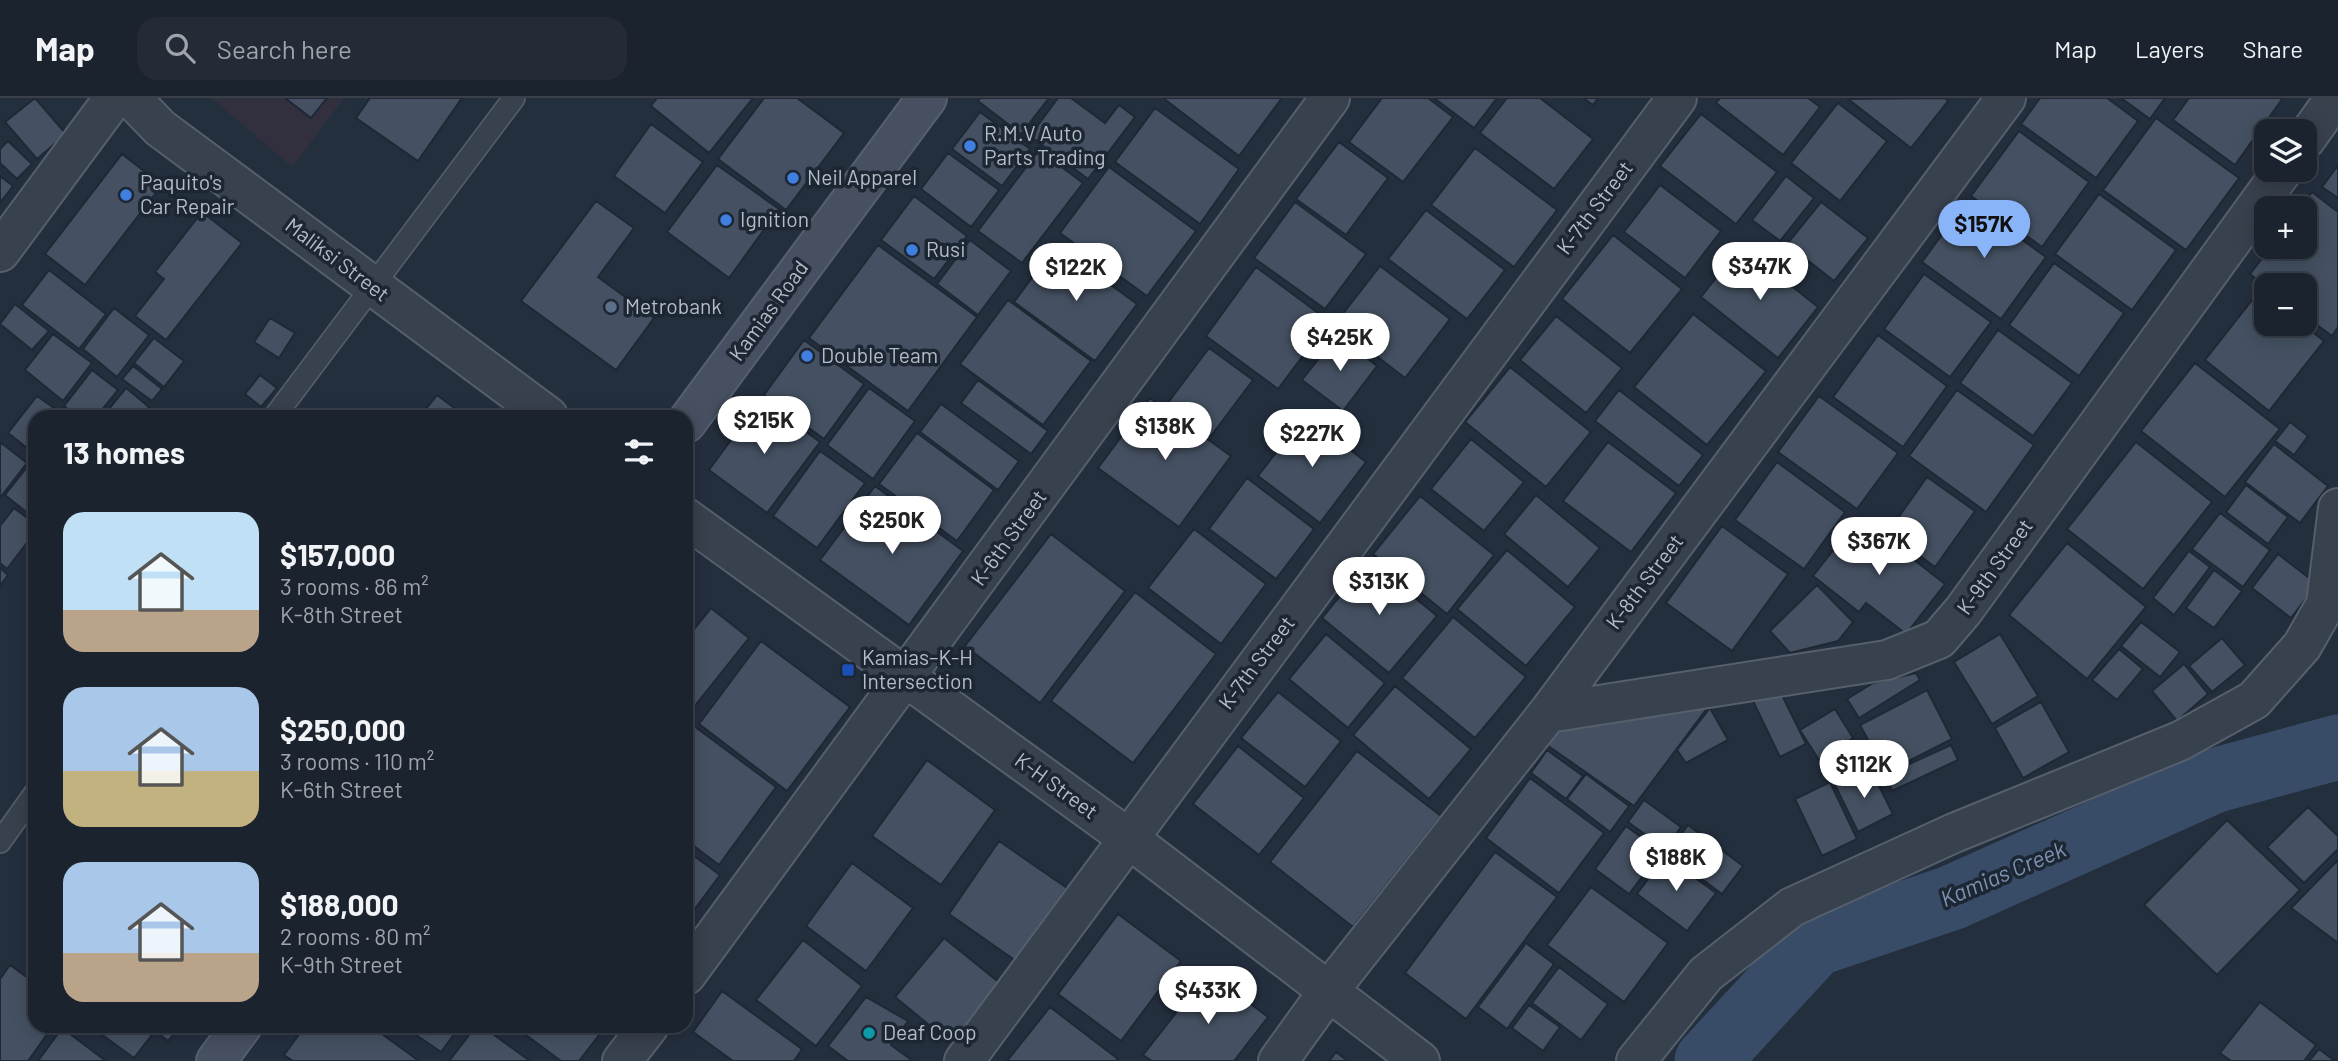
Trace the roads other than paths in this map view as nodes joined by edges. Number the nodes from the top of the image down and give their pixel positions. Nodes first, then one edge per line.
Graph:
1 (114, 98) edge
2 (131, 98) edge
3 (514, 98) edge
4 (926, 98) edge
5 (1330, 98) edge
6 (1677, 98) edge
7 (2006, 98) edge
8 (2335, 98) edge
9 (2317, 123) edge
10 (2274, 182) edge
11 (0, 252) edge
12 (371, 286) junction
13 (279, 410) edge
14 (540, 410) edge
15 (693, 414) edge
16 (2338, 508) edge
17 (693, 523) edge
18 (907, 678) junction
19 (1548, 713) junction
20 (28, 803) edge
21 (1128, 838) junction
22 (0, 842) edge
23 (693, 966) edge
24 (1327, 993) junction
25 (237, 1033) edge
26 (644, 1033) edge
27 (216, 1061) edge
28 (622, 1061) edge
29 (964, 1061) edge
30 (1278, 1061) edge
31 (1420, 1061) edge
32 (1636, 1061) edge

1 - 11 street
2 - 12 street, Maliksi Street
3 - 12 lane
4 - 15 main road, Kamias Road
5 - 18 street, K-6th Street
6 - 21 street, K-7th Street
7 - 19 street, K-8th Street
8 - 9 street
10 - 19 street, K-9th Street
12 - 13 lane
12 - 14 street, Maliksi Street
16 - 32 street
17 - 18 street, K-H Street
18 - 21 street, K-H Street
18 - 23 street, K-6th Street
19 - 24 street, K-8th Street
20 - 22 lane
21 - 24 street, K-H Street
21 - 29 street, K-7th Street
24 - 30 street, K-8th Street
24 - 31 street, K-H Street
25 - 27 main road
26 - 28 street

